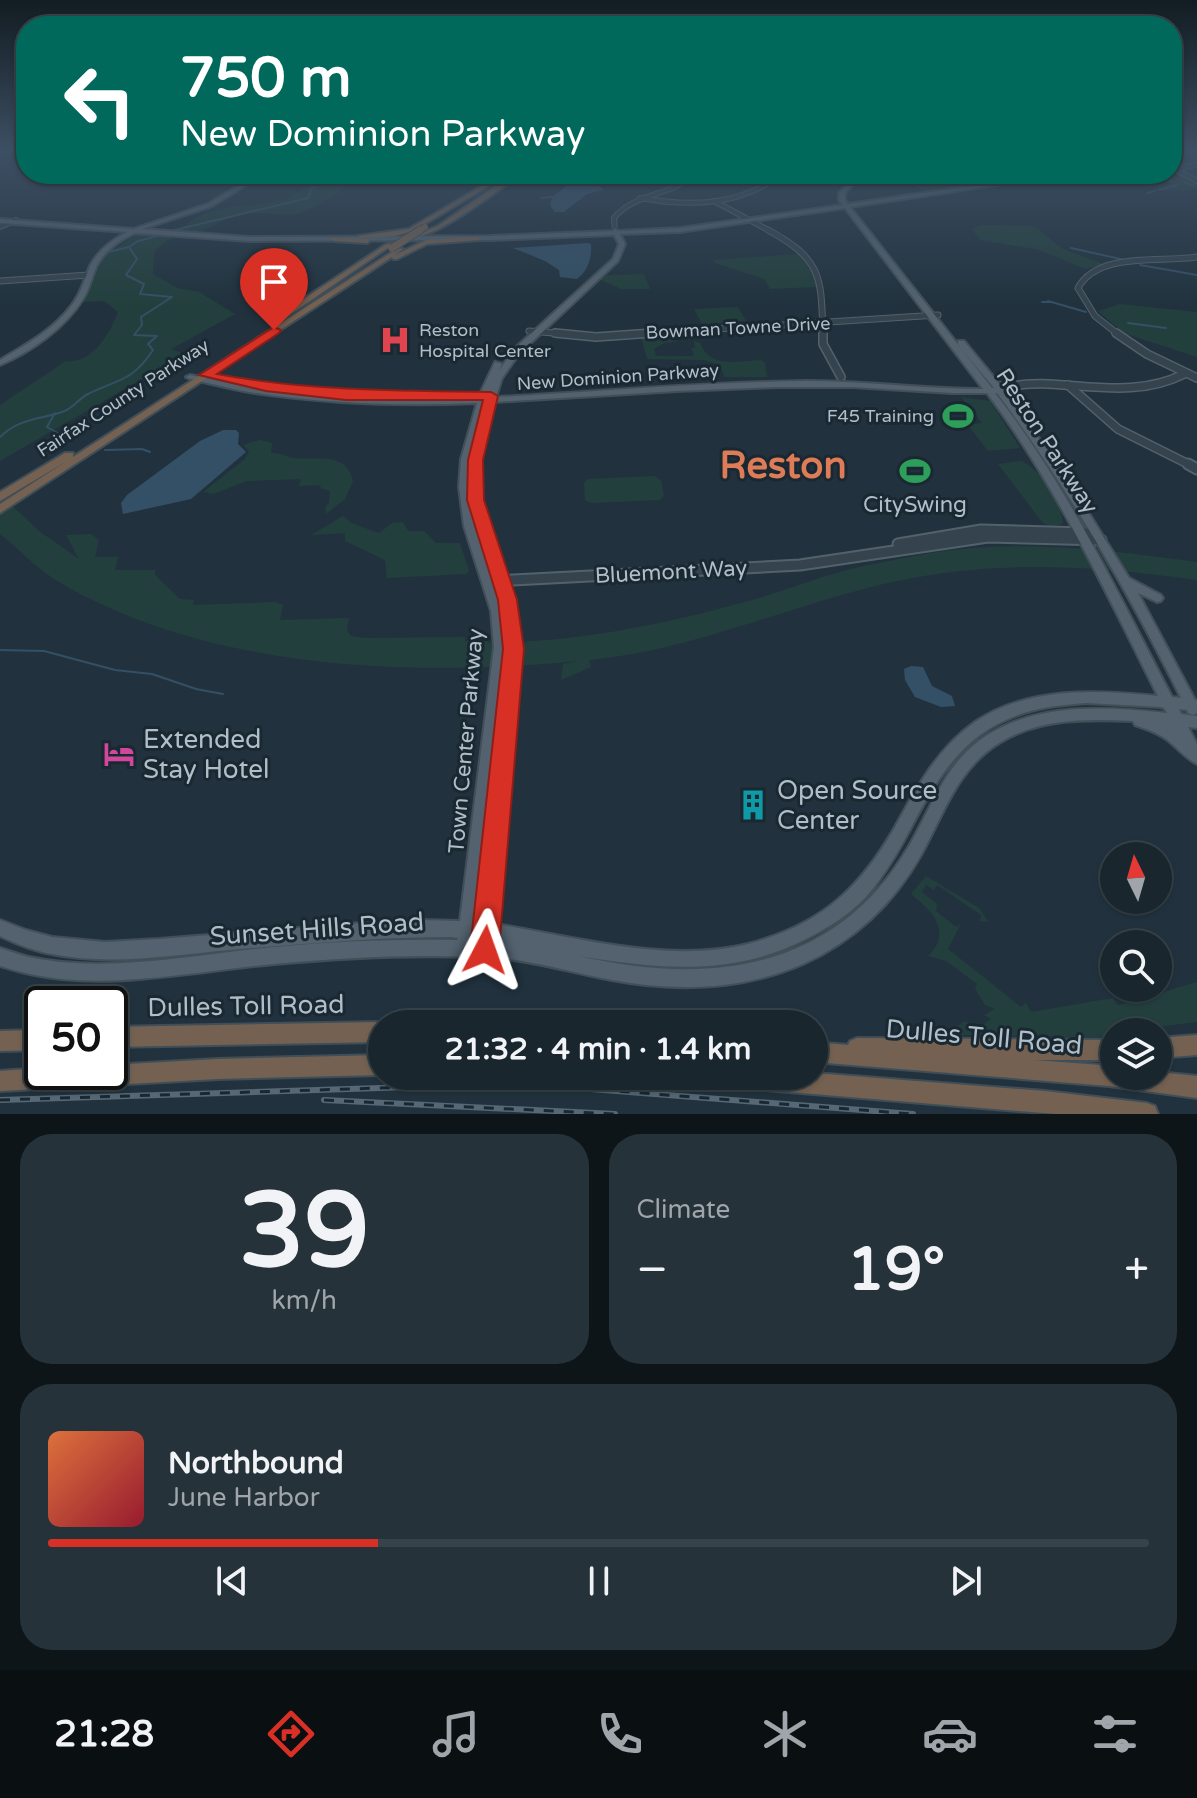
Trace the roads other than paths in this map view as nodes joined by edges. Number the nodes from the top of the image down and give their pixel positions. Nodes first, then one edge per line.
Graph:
1 (214, 202) edge
2 (465, 202) edge
3 (470, 202) edge
4 (634, 202) edge
5 (666, 202) edge
6 (693, 202) edge
7 (716, 202) edge
8 (843, 202) edge
9 (848, 202) edge
10 (871, 202) edge
11 (889, 202) edge
12 (833, 208) junction
13 (851, 208) junction
14 (0, 220) edge
15 (14, 221) junction
16 (750, 221) junction
17 (0, 227) edge
18 (429, 227) junction
19 (133, 230) junction
20 (616, 232) junction
21 (361, 236) junction
22 (414, 237) junction
23 (433, 237) joint
24 (480, 237) junction
25 (334, 239) joint
26 (396, 245) junction
27 (1197, 257) edge
28 (86, 276) junction
29 (597, 278) junction
30 (0, 282) edge
31 (580, 293) junction
32 (935, 315) junction
33 (821, 323) junction
34 (270, 326) junction
35 (533, 330) junction
36 (248, 344) junction
37 (0, 361) edge
38 (1184, 374) junction
39 (198, 376) junction
40 (841, 377) dead end
41 (1197, 378) edge
42 (1068, 385) junction
43 (993, 388) junction
44 (486, 399) junction
45 (1197, 469) edge
46 (0, 496) edge
47 (0, 509) edge
48 (1082, 536) junction
49 (1100, 537) junction
50 (1122, 577) junction
51 (494, 581) junction
52 (1142, 614) junction
53 (1168, 702) junction
54 (1196, 709) edge
55 (1100, 713) junction
56 (1177, 719) junction
57 (1197, 760) edge
58 (0, 928) edge
59 (477, 931) junction
60 (465, 949) junction
61 (485, 950) junction
62 (0, 957) edge
63 (368, 1032) edge
64 (128, 1037) edge
65 (24, 1040) edge
66 (0, 1041) edge
67 (1197, 1045) edge
68 (1172, 1047) edge
69 (828, 1049) edge
70 (828, 1050) edge
71 (1100, 1050) edge
72 (368, 1065) edge
73 (0, 1081) edge
74 (828, 1085) edge
75 (1197, 1087) edge
76 (1147, 1114) edge

1 - 19 main road
2 - 18 highway, Fairfax County Parkway
3 - 18 highway
4 - 20 street
5 - 6 street
7 - 16 street
8 - 12 main road
9 - 13 main road, Reston Parkway
10 - 13 main road
11 - 13 main road
12 - 13 main road
12 - 13 main road
12 - 16 main road
13 - 32 main road, Reston Parkway
14 - 15 main road
15 - 17 street
15 - 19 main road
16 - 20 main road
16 - 33 street
18 - 21 highway
18 - 22 highway
18 - 22 highway
18 - 24 highway
18 - 26 highway, Fairfax County Parkway, bridge
19 - 21 main road
19 - 25 main road
19 - 28 main road
20 - 24 main road
20 - 29 main road, Town Center Parkway
20 - 35 main road, Town Center Parkway
21 - 26 main road
22 - 23 highway
22 - 26 highway
22 - 26 highway
22 - 26 highway
23 - 24 main road
24 - 26 highway
25 - 26 highway
26 - 34 highway, Fairfax County Parkway
26 - 36 highway, Fairfax County Parkway
27 - 38 street
28 - 30 street
28 - 37 main road
29 - 31 main road, Town Center Parkway
29 - 31 main road
31 - 35 main road, Town Center Parkway
32 - 33 street, Bowman Towne Drive
32 - 43 main road, Reston Parkway
33 - 35 street, Bowman Towne Drive
33 - 40 street
34 - 36 highway, Fairfax County Parkway
34 - 39 highway
35 - 44 main road, Town Center Parkway
36 - 39 highway, Fairfax County Parkway
38 - 41 street
38 - 42 street
39 - 44 main road, New Dominion Parkway
39 - 46 highway, Fairfax County Parkway
39 - 47 highway, Fairfax County Parkway
42 - 43 street
42 - 45 street
43 - 44 main road, New Dominion Parkway
43 - 48 main road, Reston Parkway
43 - 49 main road, Reston Parkway
44 - 51 main road, Town Center Parkway
48 - 49 street, Bluemont Way
48 - 51 street, Bluemont Way
48 - 53 main road, Reston Parkway
49 - 50 main road, Reston Parkway
50 - 52 main road, Reston Parkway
50 - 52 main road
51 - 59 main road, Town Center Parkway
52 - 54 main road, Reston Parkway
53 - 54 main road, Sunset Hills Road
53 - 56 main road, Reston Parkway
53 - 59 main road, Sunset Hills Road
54 - 56 main road, Sunset Hills Road
55 - 56 main road, Sunset Hills Road
55 - 57 main road
55 - 61 main road, Sunset Hills Road
56 - 57 main road, Reston Parkway
58 - 59 main road, Sunset Hills Road
59 - 60 main road, Town Center Parkway
59 - 61 main road, Town Center Parkway
60 - 61 main road, Sunset Hills Road
60 - 62 main road, Sunset Hills Road
63 - 64 highway, Dulles Toll Road
65 - 66 highway
67 - 68 highway
69 - 71 highway
70 - 75 highway, Dulles Toll Road
72 - 73 highway
74 - 76 highway

